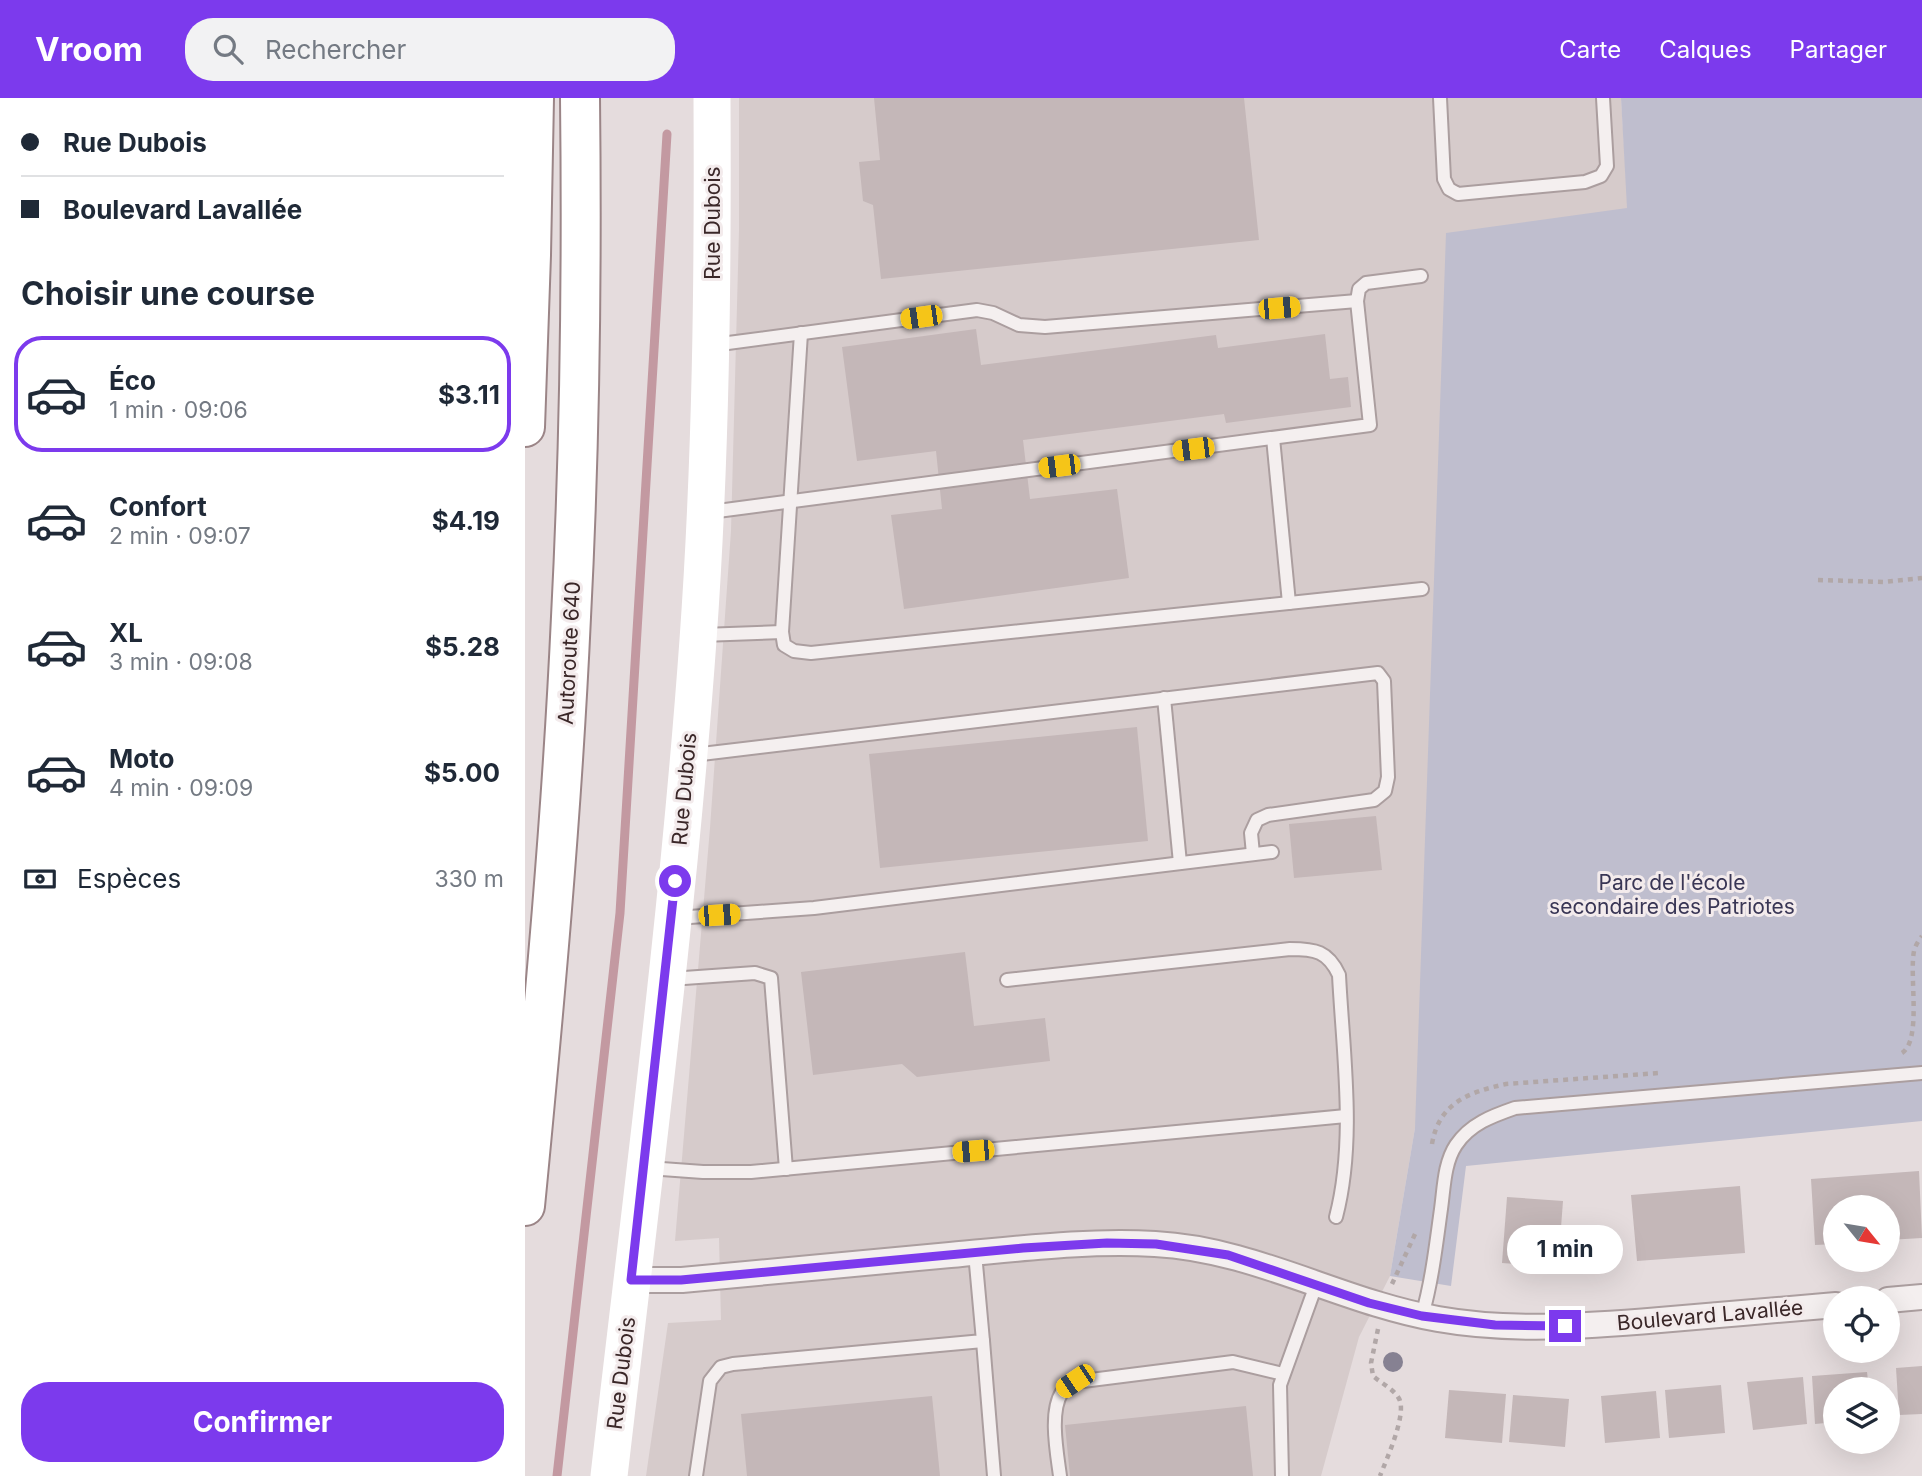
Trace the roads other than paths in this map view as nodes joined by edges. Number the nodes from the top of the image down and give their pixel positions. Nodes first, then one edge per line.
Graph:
1 (534, 98) edge
2 (580, 98) edge
3 (605, 98) edge
4 (712, 98) edge
5 (1440, 98) edge
6 (1603, 98) edge
7 (1422, 276) dead end
8 (1357, 301) junction
9 (801, 334) junction
10 (711, 345) junction
11 (580, 355) junction
12 (525, 428) edge
13 (1273, 438) junction
14 (790, 501) junction
15 (704, 512) junction
16 (1422, 589) dead end
17 (1289, 603) junction
18 (782, 632) junction
19 (698, 635) junction
20 (1164, 698) junction
21 (688, 756) junction
22 (1272, 852) dead end
23 (1252, 854) junction
24 (1180, 863) junction
25 (672, 918) junction
26 (666, 979) junction
27 (1007, 980) dead end
28 (1922, 1073) edge
29 (1346, 1116) junction
30 (644, 1167) junction
31 (786, 1169) junction
32 (525, 1206) edge
33 (1336, 1217) dead end
34 (975, 1253) junction
35 (631, 1280) junction
36 (1316, 1285) junction
37 (1922, 1297) edge
38 (1900, 1299) edge
39 (1823, 1306) edge
40 (1422, 1316) junction
41 (983, 1341) junction
42 (1283, 1374) junction
43 (609, 1476) edge
44 (696, 1476) edge
45 (994, 1476) edge
46 (1060, 1476) edge
47 (1282, 1476) edge

1 - 12 highway
2 - 11 highway, Autoroute 640
3 - 11 highway
4 - 10 street, Rue Dubois
5 - 6 lane
7 - 8 lane
8 - 9 lane
8 - 13 lane
9 - 10 lane
9 - 14 lane
10 - 15 street, Rue Dubois
11 - 32 highway, Autoroute 640
13 - 14 lane
13 - 17 lane
14 - 15 lane
14 - 18 lane
15 - 19 street, Rue Dubois
16 - 17 lane
17 - 18 lane
18 - 19 lane
19 - 21 street, Rue Dubois
20 - 21 lane
20 - 23 lane
20 - 24 lane
21 - 25 street, Rue Dubois
22 - 23 lane
23 - 24 lane
24 - 25 lane
25 - 26 street, Rue Dubois
26 - 30 street, Rue Dubois
26 - 31 lane
27 - 29 lane
28 - 40 lane
29 - 31 lane
29 - 33 lane
30 - 31 lane
30 - 35 street, Rue Dubois
34 - 35 street, Boulevard Lavallée
34 - 36 street, Boulevard Lavallée
34 - 41 lane
35 - 43 street, Rue Dubois
36 - 40 street, Boulevard Lavallée
36 - 42 lane
37 - 38 street
39 - 40 street, Boulevard Lavallée
41 - 44 lane
41 - 45 lane
42 - 46 lane
42 - 47 lane

